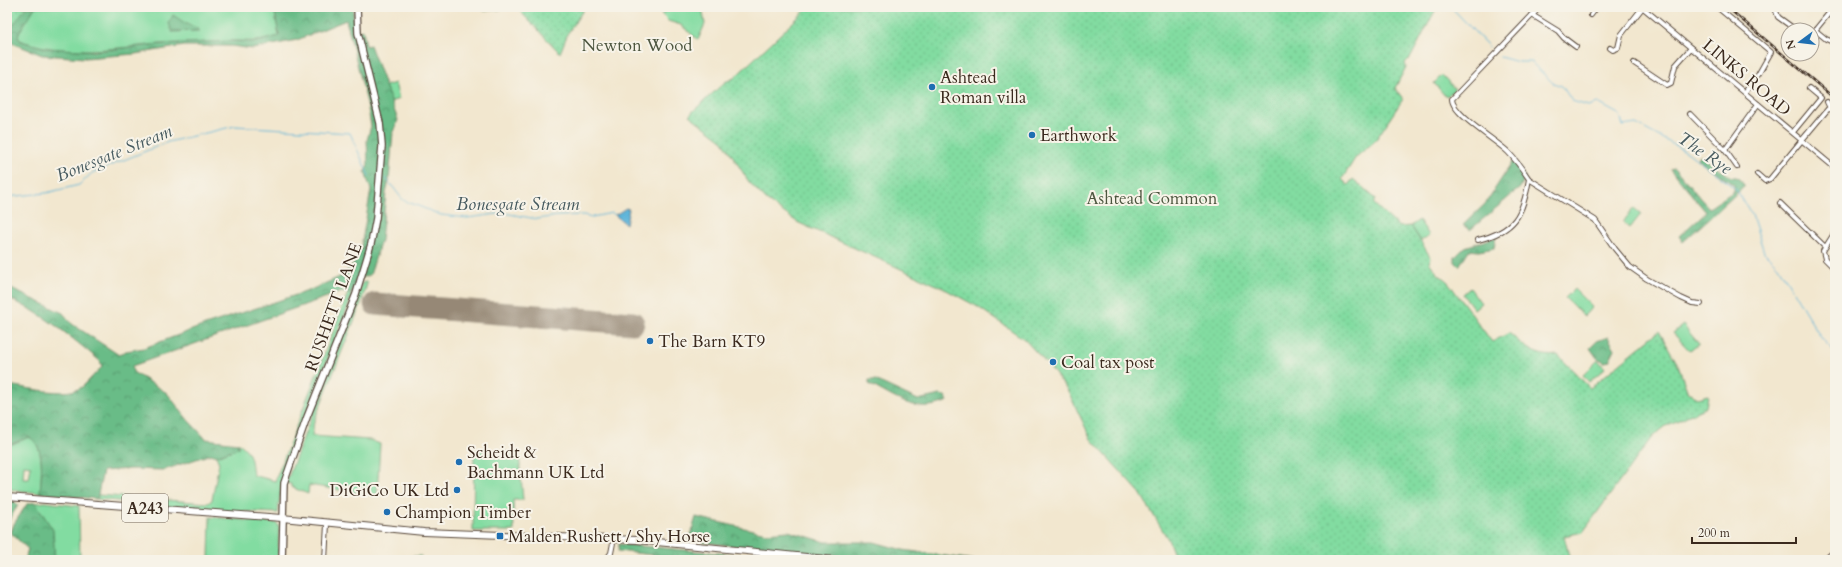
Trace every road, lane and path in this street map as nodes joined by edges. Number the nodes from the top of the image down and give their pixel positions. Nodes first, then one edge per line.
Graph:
1 (356, 7) edge
2 (1540, 7) edge
3 (1597, 7) edge
4 (1642, 7) edge
5 (1718, 7) edge
6 (1777, 7) edge
7 (1834, 7) edge
8 (1532, 15) junction
9 (1590, 15) dead end
10 (1785, 22) edge
11 (1820, 24) edge
12 (1820, 34) edge
13 (1835, 43) edge
14 (1576, 47) dead end
15 (1610, 48) dead end
16 (1691, 48) junction
17 (1634, 63) dead end
18 (1809, 88) dead end
19 (1745, 92) junction
20 (1827, 102) dead end
21 (1758, 104) junction
22 (1833, 109) edge
23 (1690, 114) dead end
24 (1793, 132) junction
25 (1802, 140) junction
26 (1725, 150) junction
27 (1737, 166) dead end
28 (1835, 168) edge
29 (1758, 174) dead end
30 (1529, 179) junction
31 (1780, 203) dead end
32 (1835, 232) edge
33 (1478, 240) dead end
34 (1824, 246) junction
35 (1835, 269) edge
36 (1701, 304) dead end
37 (7, 497) edge
38 (282, 518) junction
39 (327, 524) junction
40 (614, 538) junction
41 (1835, 552) edge
42 (1835, 557) edge
43 (282, 560) edge
44 (325, 560) edge
45 (606, 560) edge
46 (836, 560) edge
47 (1826, 560) edge
48 (1831, 560) edge

1 - 38 main road, RUSHETT LANE
2 - 8 street
3 - 9 street
4 - 15 street
4 - 16 street, LINKS ROAD
5 - 19 street
6 - 10 street
7 - 11 street
8 - 14 street
8 - 30 street
12 - 13 street
16 - 17 street
16 - 19 street, LINKS ROAD
18 - 24 street
19 - 21 street, LINKS ROAD
20 - 22 street
21 - 24 street, LINKS ROAD
21 - 26 street
22 - 25 street
23 - 26 street
24 - 25 street, LINKS ROAD
25 - 28 street, LINKS ROAD
25 - 29 street
26 - 27 street
30 - 33 street
30 - 36 street
31 - 34 street
32 - 34 street
34 - 35 street
37 - 38 highway, A243
38 - 39 highway, A243
38 - 43 main road, RUSHETT LANE
39 - 40 highway, A243
39 - 44 street
40 - 45 street
40 - 46 highway, A243
41 - 47 highway
42 - 48 highway

